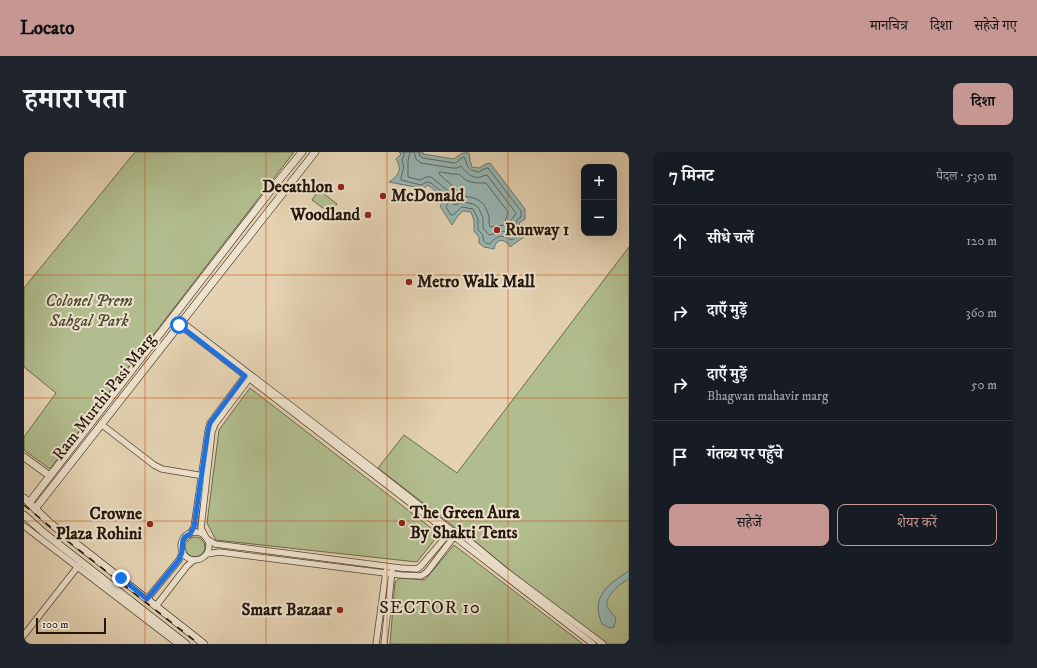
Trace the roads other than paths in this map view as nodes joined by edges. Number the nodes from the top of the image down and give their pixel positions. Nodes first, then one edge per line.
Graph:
1 (302, 152) edge
2 (315, 152) edge
3 (173, 318) junction
4 (180, 324) junction
5 (247, 378) junction
6 (101, 424) junction
7 (24, 456) edge
8 (50, 476) junction
9 (204, 476) junction
10 (27, 501) edge
11 (35, 509) junction
12 (24, 515) edge
13 (24, 526) edge
14 (455, 532) junction
15 (190, 534) junction
16 (451, 535) junction
17 (206, 538) junction
18 (182, 552) junction
19 (207, 554) junction
20 (194, 560) junction
21 (79, 565) junction
22 (386, 566) junction
23 (393, 567) junction
24 (385, 573) junction
25 (392, 574) junction
26 (147, 599) junction
27 (156, 606) junction
28 (24, 635) edge
29 (178, 644) edge
30 (186, 644) edge
31 (204, 644) edge
32 (376, 644) edge
33 (384, 644) edge
34 (593, 644) edge
35 (603, 644) edge

1 - 3 street, Ram Murthi Pasi Marg
2 - 4 street, Ram Murthi Pasi Marg
3 - 4 street
3 - 8 street, Ram Murthi Pasi Marg
4 - 5 street
4 - 6 street, Ram Murthi Pasi Marg
4 - 14 street
5 - 9 street
5 - 16 street
6 - 9 street
6 - 11 street, Ram Murthi Pasi Marg
7 - 8 street
8 - 10 street, Ram Murthi Pasi Marg
9 - 15 street
9 - 17 street
10 - 11 street
11 - 26 street
12 - 21 street
13 - 21 street
14 - 16 street
14 - 35 street
15 - 17 street
15 - 18 street
16 - 23 street
16 - 25 street
16 - 34 street
17 - 19 street
17 - 22 street
18 - 20 street
18 - 26 street
19 - 20 street
19 - 24 street
20 - 27 street
21 - 28 street
21 - 29 street
21 - 30 street
22 - 23 street
22 - 24 street
23 - 25 street
24 - 25 street
24 - 32 street
25 - 33 street
26 - 27 street
27 - 31 street

